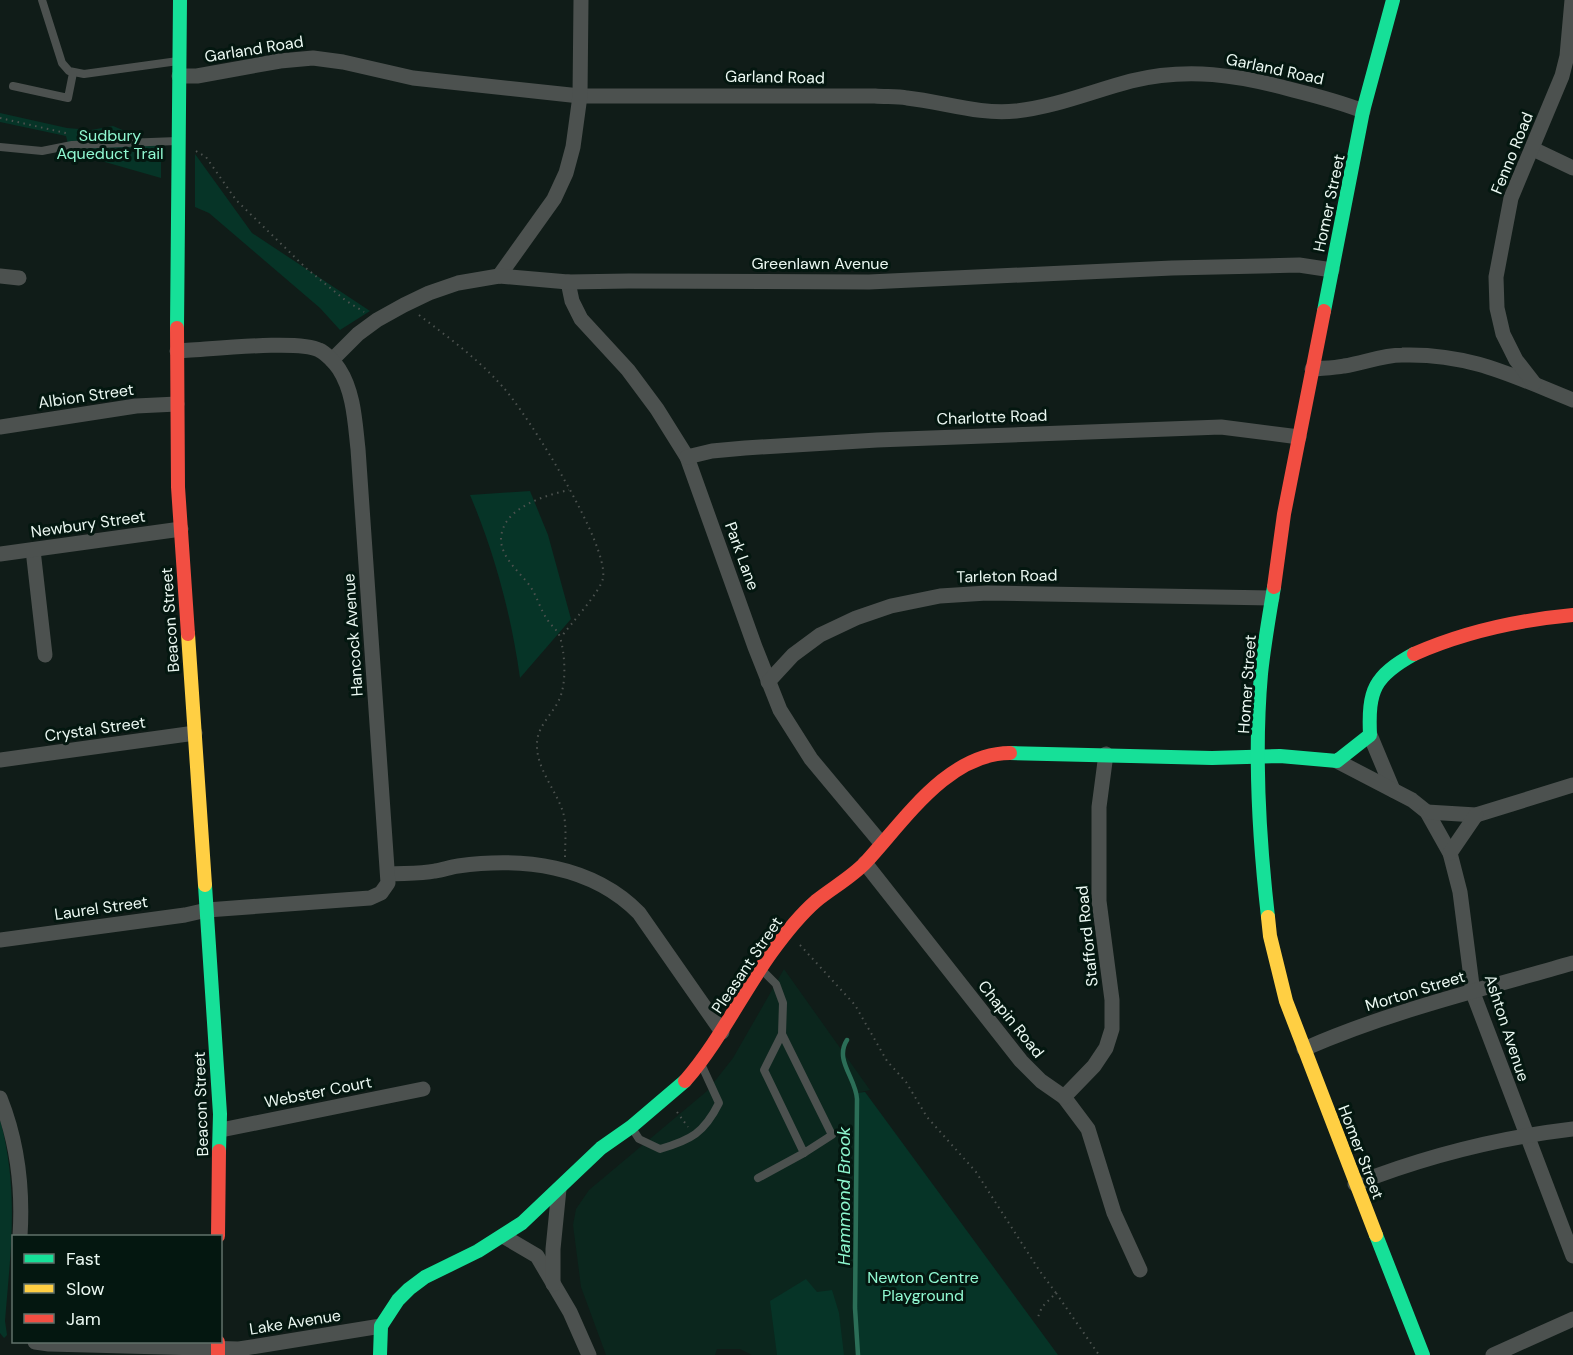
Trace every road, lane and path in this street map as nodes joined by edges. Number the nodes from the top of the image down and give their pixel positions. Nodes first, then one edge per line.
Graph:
1 (42, 0) edge
2 (180, 0) edge
3 (581, 0) edge
4 (1393, 0) edge
5 (1572, 0) edge
6 (179, 68) junction
7 (74, 73) junction
8 (13, 86) dead end
9 (580, 96) junction
10 (1364, 111) junction
11 (0, 118) edge
12 (79, 136) dead end
13 (178, 141) junction
14 (0, 147) edge
15 (194, 149) dead end
16 (1533, 149) junction
17 (1573, 168) edge
18 (1332, 270) junction
19 (0, 276) edge
20 (499, 276) junction
21 (19, 278) dead end
22 (568, 282) junction
23 (404, 305) junction
24 (377, 320) junction
25 (177, 351) junction
26 (332, 360) junction
27 (1312, 369) junction
28 (1534, 383) junction
29 (1573, 400) edge
30 (177, 404) junction
31 (0, 427) edge
32 (1299, 437) junction
33 (687, 457) junction
34 (569, 490) junction
35 (181, 529) junction
36 (33, 550) junction
37 (0, 555) edge
38 (1272, 598) junction
39 (1573, 615) edge
40 (560, 638) junction
41 (45, 655) dead end
42 (768, 682) junction
43 (195, 733) junction
44 (1370, 735) junction
45 (1106, 754) junction
46 (1258, 757) junction
47 (0, 760) edge
48 (1337, 761) junction
49 (1573, 785) edge
50 (1394, 790) junction
51 (1428, 812) junction
52 (1476, 815) junction
53 (881, 843) junction
54 (1450, 853) junction
55 (865, 863) junction
56 (565, 871) junction
57 (389, 874) junction
58 (207, 910) junction
59 (0, 940) edge
60 (797, 943) dead end
61 (1573, 963) edge
62 (761, 969) junction
63 (1473, 993) junction
64 (722, 1032) junction
65 (782, 1034) junction
66 (1304, 1049) junction
67 (701, 1064) junction
68 (423, 1089) dead end
69 (1064, 1097) junction
70 (0, 1098) edge
71 (675, 1110) dead end
72 (631, 1127) junction
73 (689, 1127) dead end
74 (1573, 1129) edge
75 (220, 1130) junction
76 (1526, 1137) junction
77 (804, 1153) junction
78 (758, 1178) dead end
79 (1355, 1184) junction
80 (559, 1189) junction
81 (20, 1235) edge
82 (218, 1235) edge
83 (503, 1236) junction
84 (1573, 1256) edge
85 (1140, 1270) dead end
86 (554, 1284) junction
87 (1056, 1293) junction
88 (1038, 1317) dead end
89 (1573, 1319) edge
90 (381, 1326) junction
91 (44, 1343) edge
92 (218, 1349) edge
93 (380, 1355) edge
94 (589, 1355) edge
95 (1098, 1355) edge
96 (1423, 1355) edge
97 (1493, 1355) edge

1 - 7 lane
2 - 6 street, Beacon Street
3 - 9 street
4 - 10 street, Homer Street
5 - 16 street, Fenno Road
6 - 7 lane
6 - 9 street, Garland Road
6 - 13 street, Beacon Street
7 - 8 lane
9 - 10 street, Garland Road
9 - 20 street
10 - 18 street, Homer Street
11 - 12 path
13 - 14 lane
13 - 25 street, Beacon Street
15 - 24 path
16 - 17 street
16 - 28 street, Fenno Road
18 - 22 street, Greenlawn Avenue
18 - 27 street, Homer Street
19 - 21 street
20 - 22 street, Greenlawn Avenue
20 - 23 street, Greenlawn Avenue
22 - 33 street, Park Lane
23 - 24 street, Greenlawn Avenue
23 - 34 path
24 - 26 street, Greenlawn Avenue
25 - 26 street
25 - 30 street, Beacon Street
26 - 57 street, Hancock Avenue
27 - 28 street
27 - 32 street, Homer Street
28 - 29 street
30 - 31 street, Albion Street
30 - 35 street, Beacon Street
32 - 33 street, Charlotte Road
32 - 38 street, Homer Street
33 - 42 street, Park Lane
34 - 40 path
34 - 40 path
35 - 36 street, Newbury Street
35 - 43 street, Beacon Street
36 - 37 street, Newbury Street
36 - 41 street
38 - 42 street, Tarleton Road
38 - 46 street, Homer Street
39 - 44 street
40 - 56 path
42 - 53 street, Park Lane
43 - 47 street, Crystal Street
43 - 58 street, Beacon Street
44 - 48 street
44 - 50 street
45 - 46 street, Pleasant Street
45 - 53 street, Pleasant Street
45 - 69 street, Stafford Road
46 - 48 street, Pleasant Street
46 - 66 street, Homer Street
48 - 50 street, Ashton Avenue
49 - 52 street
50 - 51 street, Ashton Avenue
51 - 52 street
51 - 54 street, Ashton Avenue
52 - 54 street
53 - 55 street, Pleasant Street
54 - 63 street, Ashton Avenue
55 - 62 street, Pleasant Street
55 - 69 street, Chapin Road
56 - 57 street
56 - 64 street
57 - 58 street
58 - 59 street, Laurel Street
58 - 75 street, Beacon Street
60 - 87 path
61 - 63 street, Morton Street
62 - 64 street, Pleasant Street
62 - 65 lane
63 - 66 street, Morton Street
63 - 76 street, Ashton Avenue
64 - 67 street, Pleasant Street
65 - 77 lane
65 - 77 lane
66 - 79 street, Homer Street
67 - 72 street, Pleasant Street
67 - 72 lane
68 - 75 street, Webster Court
69 - 85 street, Chapin Road
70 - 81 street
71 - 73 path
72 - 80 street, Pleasant Street
74 - 76 street
75 - 82 street, Beacon Street
76 - 79 street
76 - 84 street, Ashton Avenue
77 - 78 lane
79 - 96 street, Homer Street
80 - 83 street, Pleasant Street
80 - 86 street
83 - 86 street
83 - 90 street, Pleasant Street
86 - 94 street
87 - 88 path
87 - 95 path
89 - 97 street
90 - 92 street, Lake Avenue
90 - 93 street
91 - 92 street, Lake Avenue

